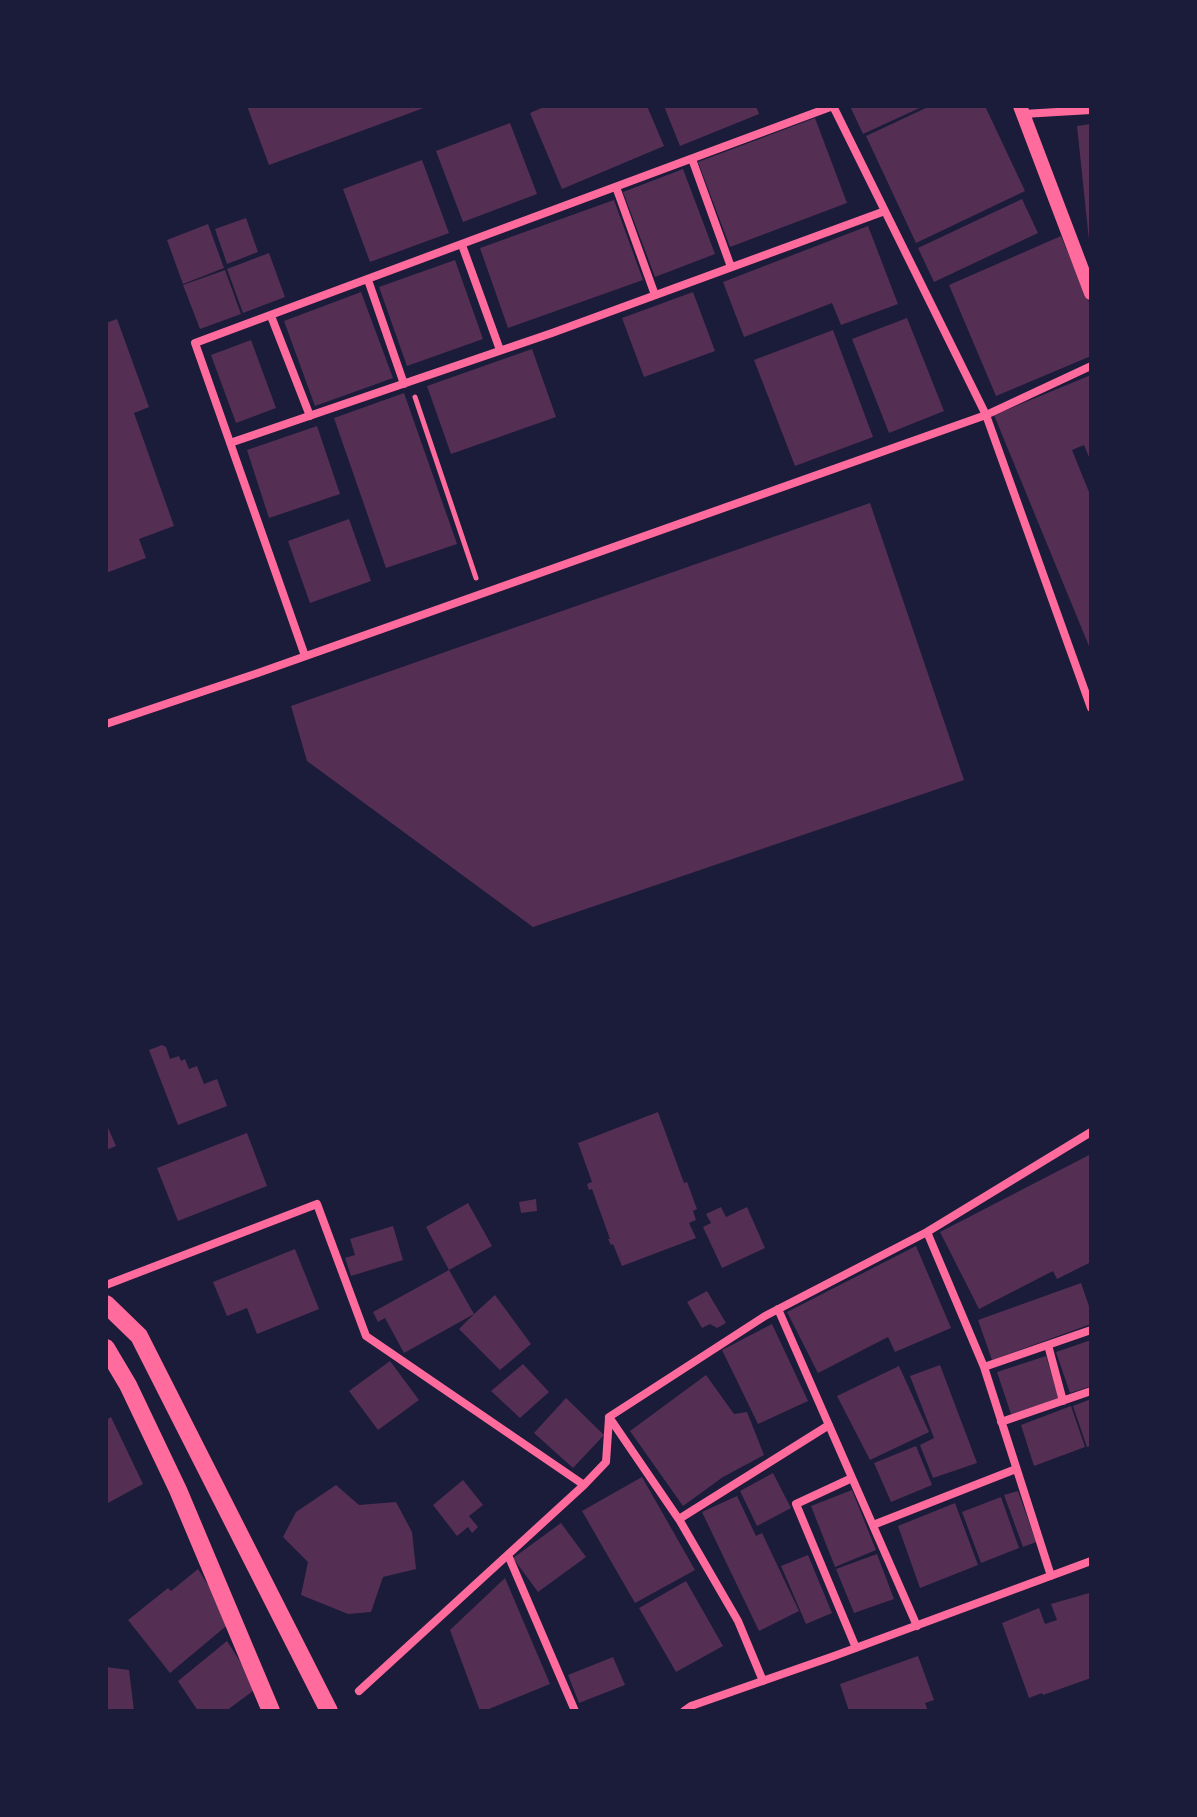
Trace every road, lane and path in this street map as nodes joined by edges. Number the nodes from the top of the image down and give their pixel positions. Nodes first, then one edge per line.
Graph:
1 (833, 106) edge
2 (1021, 110) edge
3 (1091, 110) edge
4 (692, 159) junction
5 (616, 187) junction
6 (885, 211) junction
7 (462, 245) junction
8 (731, 267) junction
9 (368, 280) junction
10 (1089, 284) edge
11 (655, 295) junction
12 (271, 316) junction
13 (500, 350) junction
14 (1091, 366) edge
15 (407, 383) junction
16 (986, 415) junction
17 (310, 416) junction
18 (230, 443) junction
19 (481, 594) junction
20 (305, 656) junction
21 (1091, 708) edge
22 (106, 724) edge
23 (1091, 1132) edge
24 (927, 1232) junction
25 (106, 1285) edge
26 (106, 1304) edge
27 (778, 1309) junction
28 (1091, 1330) edge
29 (1048, 1345) junction
30 (106, 1348) edge
31 (984, 1367) junction
32 (1091, 1391) edge
33 (1063, 1401) junction
34 (609, 1417) junction
35 (1001, 1422) junction
36 (829, 1425) junction
37 (1016, 1469) junction
38 (852, 1478) junction
39 (584, 1485) junction
40 (679, 1519) junction
41 (873, 1525) junction
42 (508, 1555) junction
43 (1091, 1561) edge
44 (1051, 1576) junction
45 (917, 1626) junction
46 (856, 1648) junction
47 (763, 1681) junction
48 (359, 1691) dead end
49 (690, 1709) edge
50 (271, 1711) edge
51 (329, 1711) edge
52 (575, 1711) edge

1 - 4 street
1 - 6 street
2 - 3 street
2 - 10 street
4 - 5 street
4 - 8 street
5 - 7 street
5 - 11 street
6 - 8 street
6 - 16 street
7 - 9 street
7 - 13 street
8 - 11 street
9 - 12 street
9 - 15 street
11 - 13 street
12 - 17 street
12 - 18 street
13 - 15 street
14 - 16 street
15 - 17 street
15 - 19 path
16 - 19 street
16 - 21 street
17 - 18 street
18 - 20 street
19 - 20 street
20 - 22 street
23 - 24 street
24 - 27 street
24 - 31 street
25 - 39 street
26 - 51 main road
27 - 34 street
27 - 36 street
28 - 29 street
29 - 31 street
29 - 33 street
30 - 50 main road
31 - 35 street
32 - 33 street
33 - 35 street
34 - 39 street
34 - 40 street
35 - 37 street
36 - 38 street
36 - 40 street
37 - 41 street
37 - 44 street
38 - 41 street
38 - 46 street
39 - 42 street
40 - 47 street
41 - 45 street
42 - 48 street
42 - 52 street
43 - 44 street
44 - 45 street
45 - 46 street
46 - 47 street
47 - 49 street

